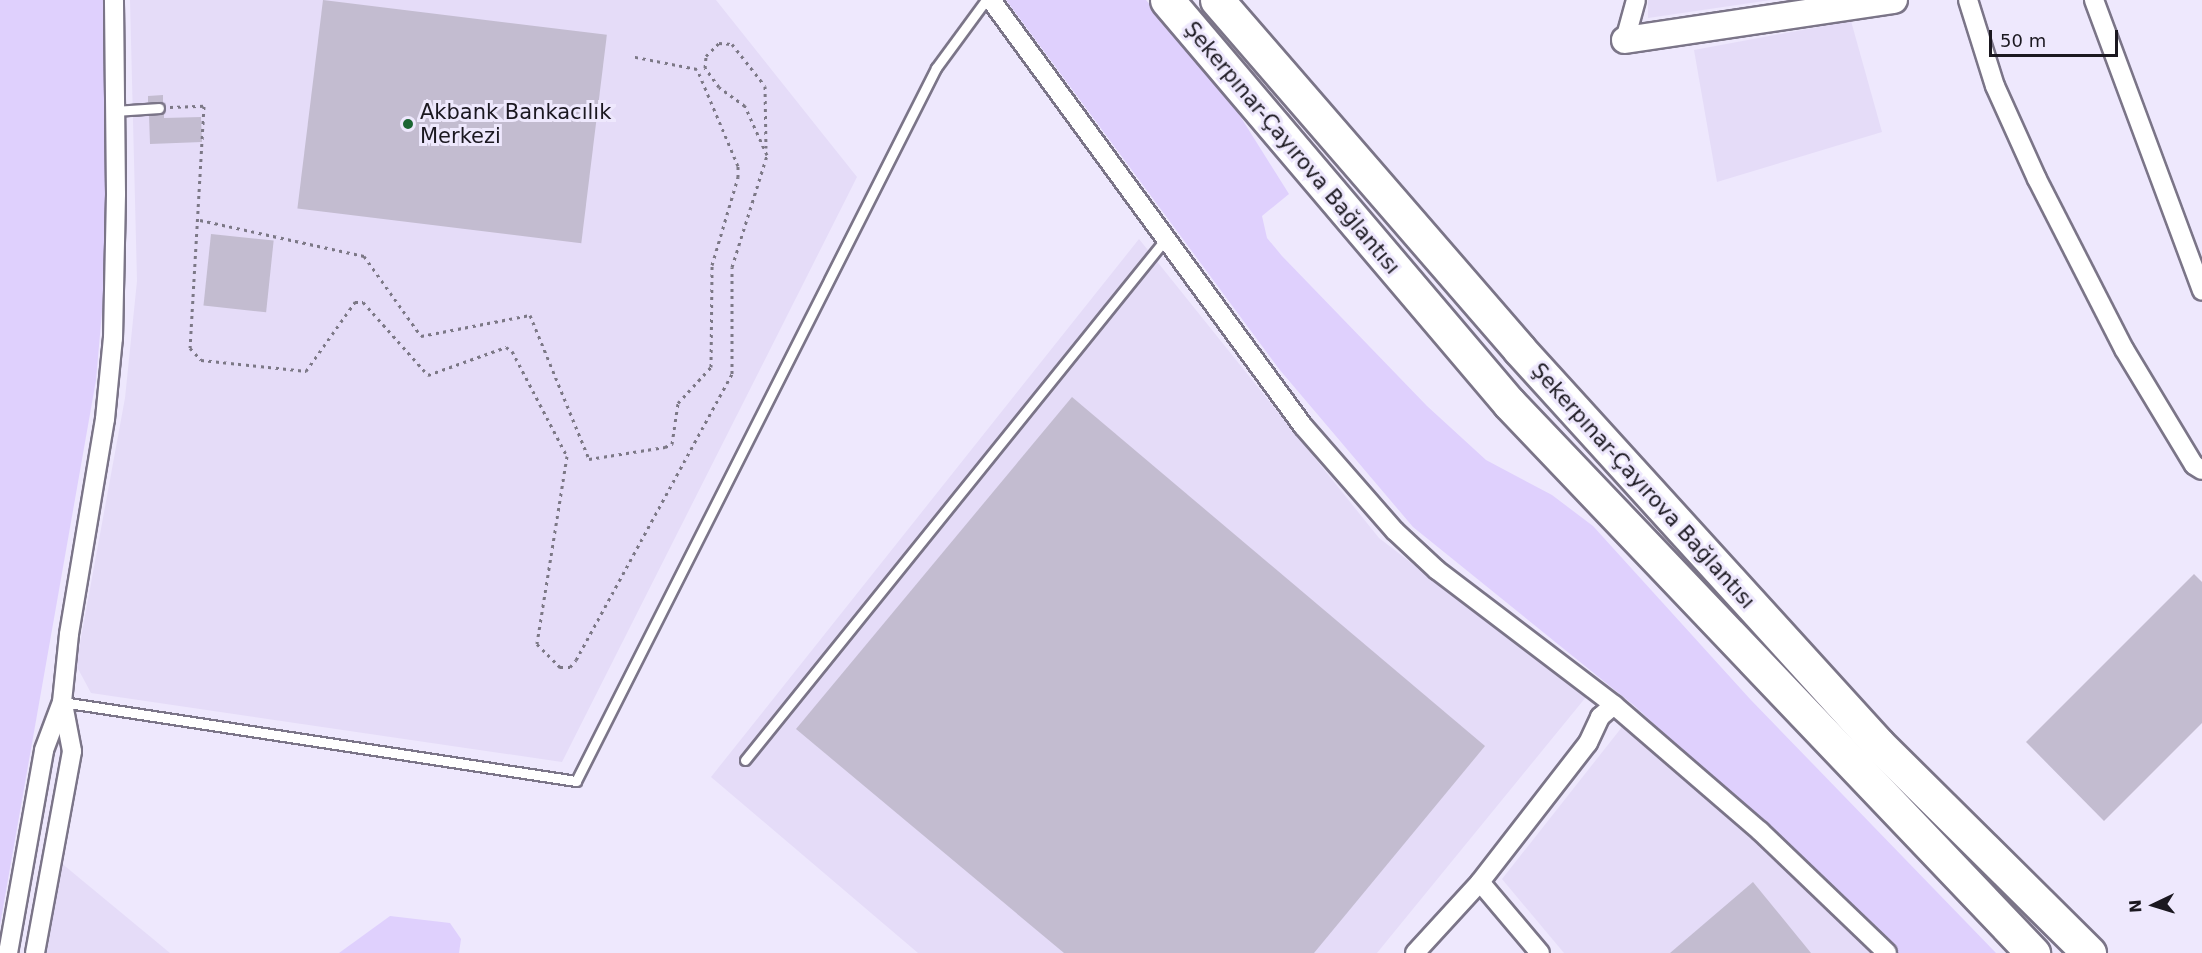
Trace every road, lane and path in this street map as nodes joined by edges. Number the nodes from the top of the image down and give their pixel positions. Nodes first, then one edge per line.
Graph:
1 (114, 0) edge
2 (986, 0) edge
3 (991, 0) edge
4 (1167, 0) edge
5 (1217, 0) edge
6 (1636, 0) edge
7 (1894, 0) edge
8 (1968, 0) edge
9 (2094, 0) edge
10 (1625, 40) joint
11 (631, 56) dead end
12 (159, 108) joint
13 (115, 111) junction
14 (766, 148) junction
15 (201, 220) junction
16 (1164, 241) junction
17 (2202, 291) edge
18 (2202, 470) edge
19 (62, 702) junction
20 (1614, 705) junction
21 (745, 760) dead end
22 (1480, 882) junction
23 (2043, 908) junction
24 (8, 953) edge
25 (35, 953) edge
26 (1415, 953) edge
27 (1540, 953) edge
28 (1887, 953) edge
29 (2032, 953) edge
30 (2089, 953) edge
31 (2096, 953) edge

1 - 13 street
2 - 19 lane
3 - 16 street
4 - 29 highway, Şekerpınar-Çayırova Bağlantısı
5 - 23 highway, Şekerpınar-Çayırova Bağlantısı
6 - 10 street
7 - 10 street
8 - 18 street
9 - 17 street
11 - 15 path
12 - 13 lane
12 - 15 path
13 - 19 street
14 - 14 path
14 - 15 path
16 - 20 street
16 - 21 lane
19 - 24 street
19 - 25 street
20 - 22 street
20 - 28 street
22 - 26 street
22 - 27 street
23 - 30 highway, Şekerpınar-Çayırova Bağlantısı
23 - 31 highway

